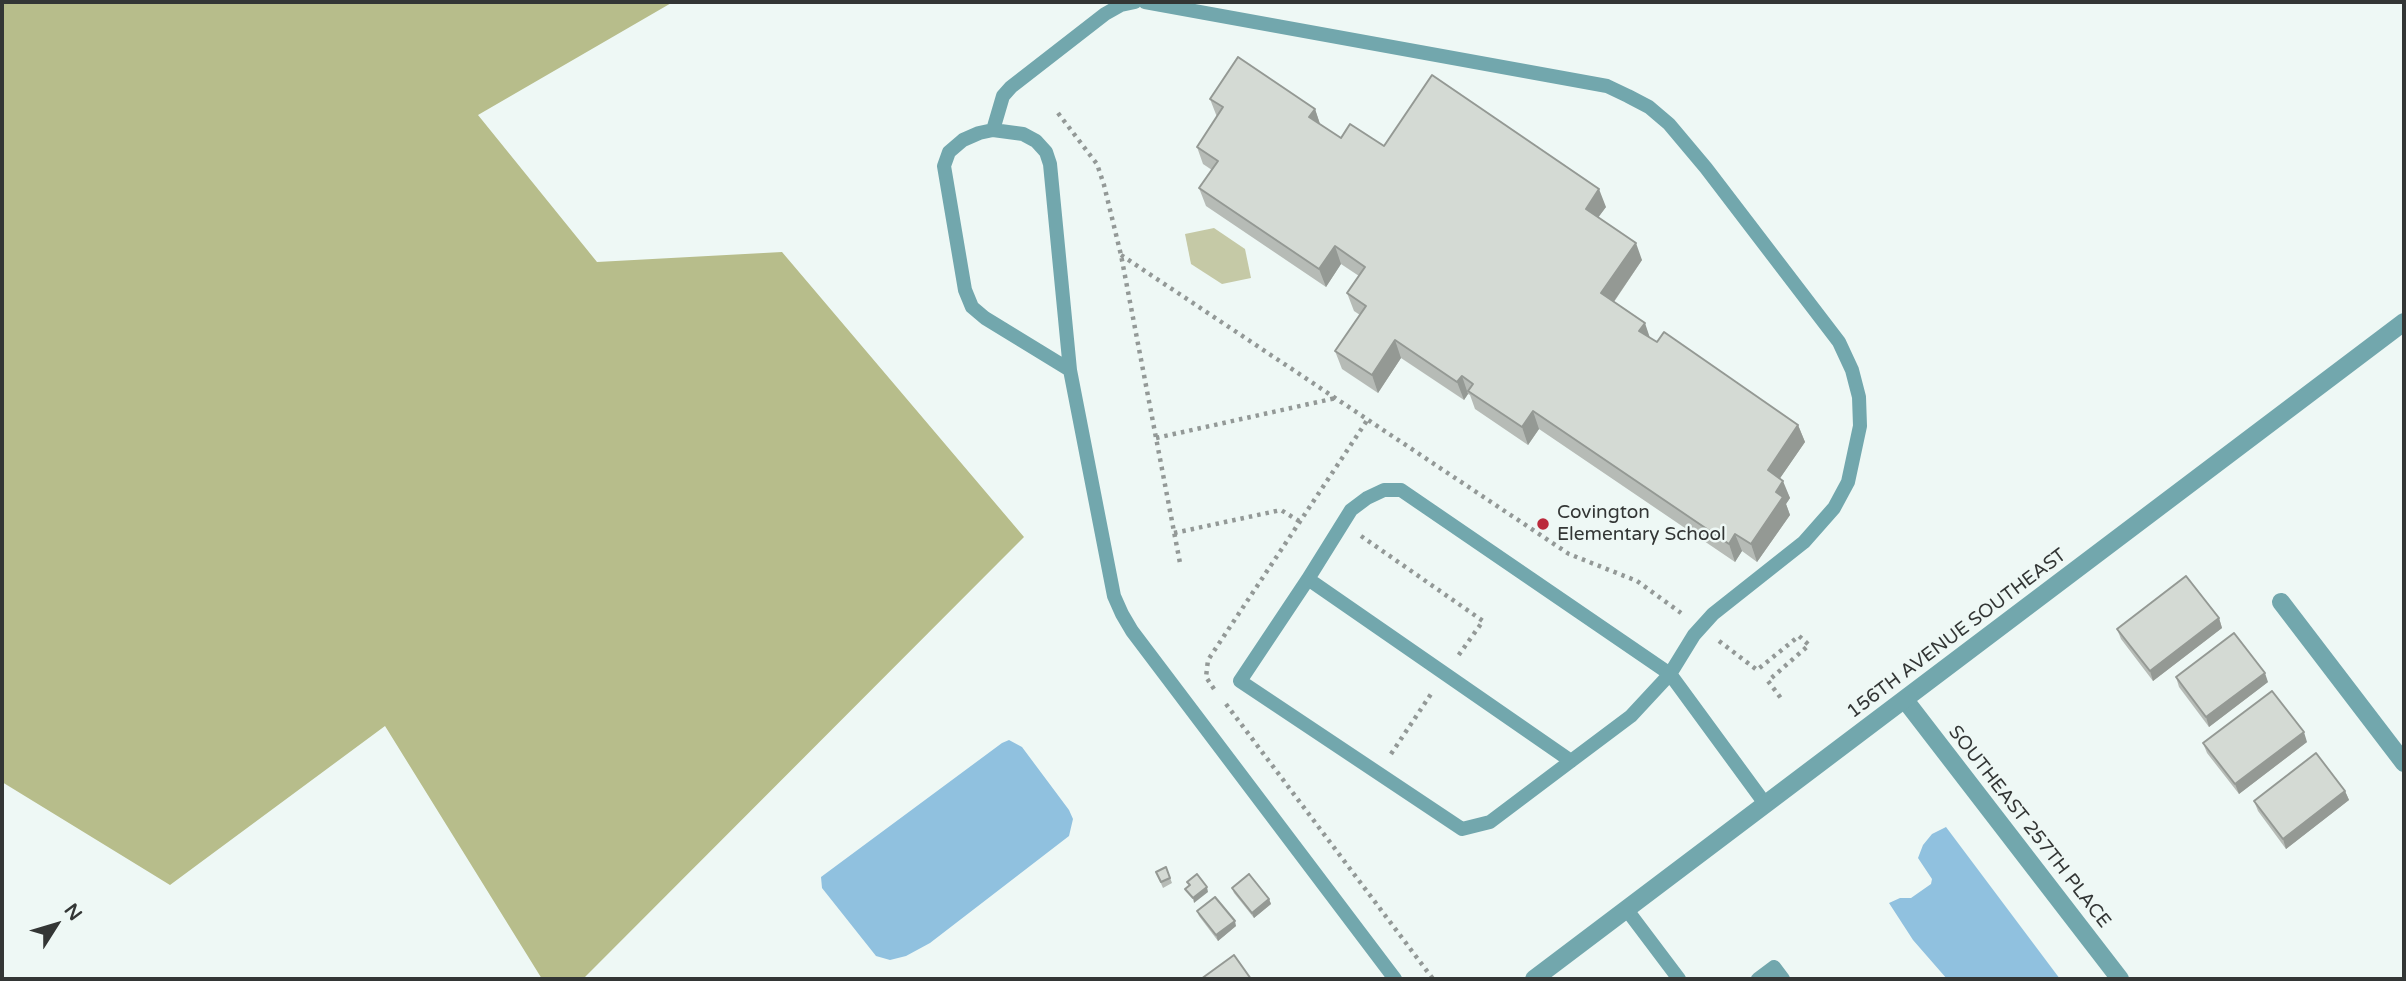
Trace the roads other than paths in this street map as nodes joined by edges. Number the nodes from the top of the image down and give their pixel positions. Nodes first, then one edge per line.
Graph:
1 (1135, 2) edge
2 (1145, 2) edge
3 (993, 130) junction
4 (2404, 322) edge
5 (1070, 370) junction
6 (1308, 579) junction
7 (2281, 602) dead end
8 (1670, 674) junction
9 (1905, 700) junction
10 (1571, 761) junction
11 (2404, 763) edge
12 (1766, 804) junction
13 (1626, 909) junction
14 (1395, 979) edge
15 (1534, 979) edge
16 (1679, 979) edge
17 (1758, 979) edge
18 (1783, 979) edge
19 (2120, 979) edge

1 - 3 lane
2 - 8 lane
3 - 5 lane
3 - 5 lane
4 - 9 street, 156TH AVENUE SOUTHEAST
5 - 14 lane
6 - 8 lane
6 - 10 lane
6 - 10 lane
7 - 11 street
8 - 10 lane
8 - 12 lane
9 - 12 street, 156TH AVENUE SOUTHEAST
9 - 19 street, SOUTHEAST 257TH PLACE
12 - 13 street, 156TH AVENUE SOUTHEAST
13 - 15 street, 156TH AVENUE SOUTHEAST
13 - 16 lane
17 - 18 lane

